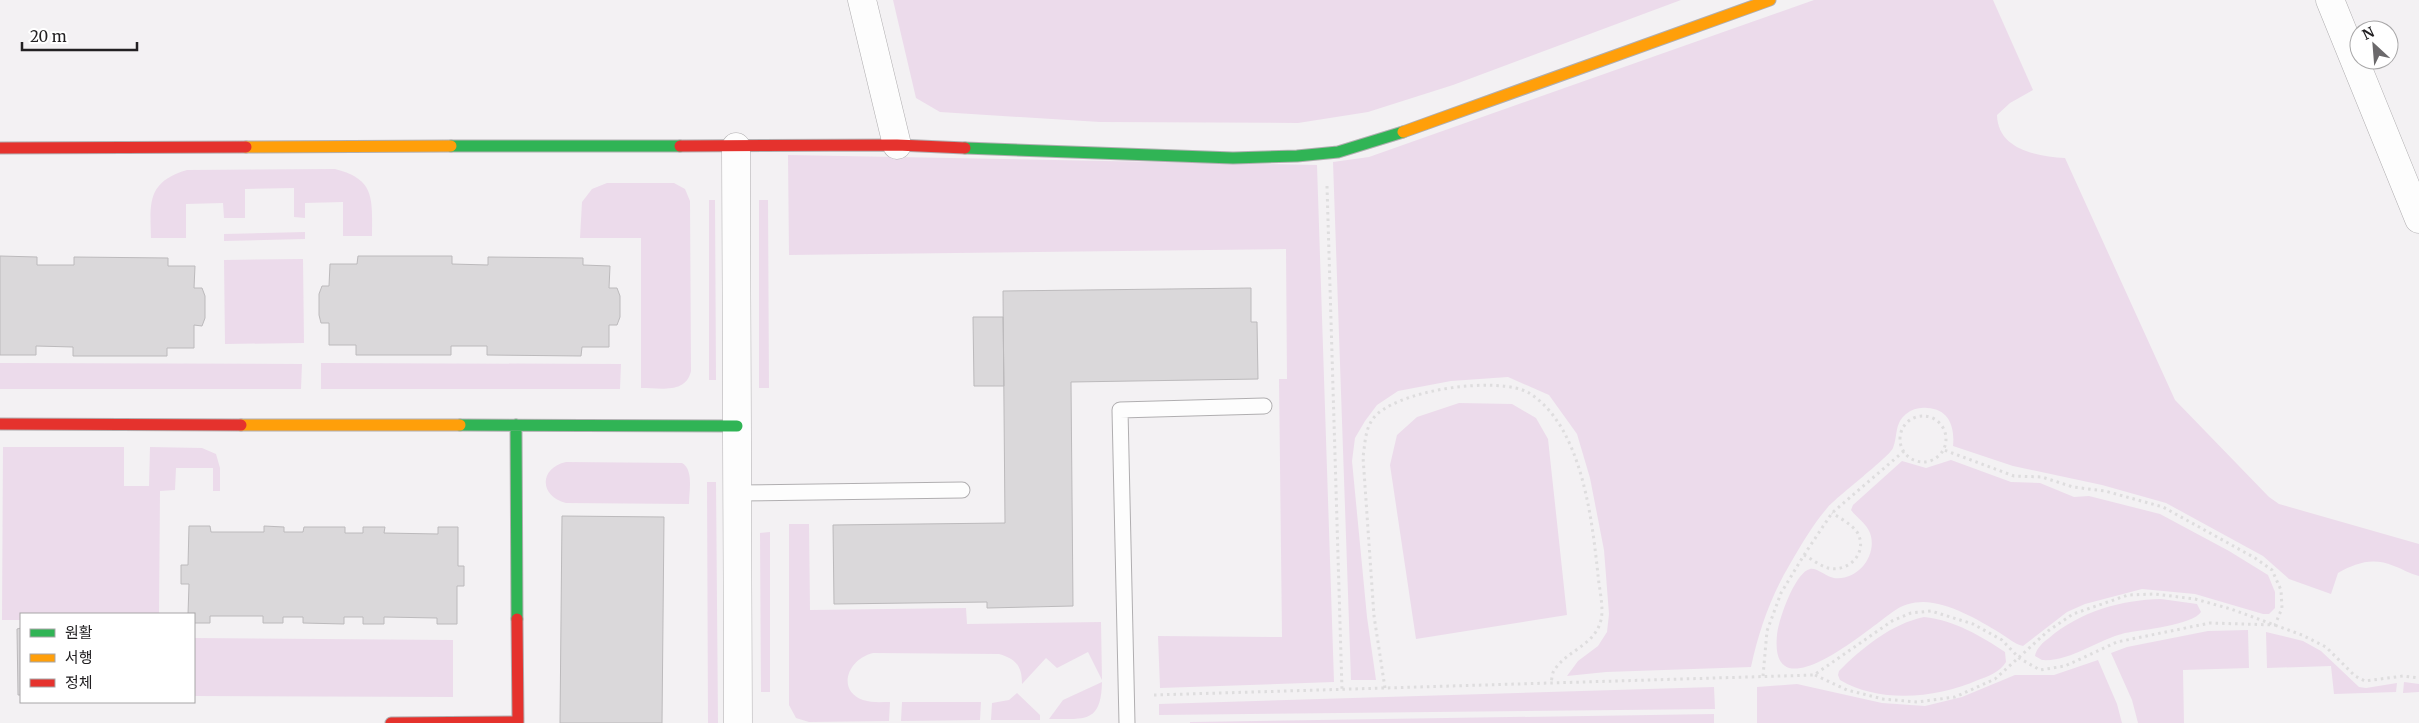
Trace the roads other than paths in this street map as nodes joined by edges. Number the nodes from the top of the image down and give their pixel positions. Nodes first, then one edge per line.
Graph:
1 (862, 0) edge
2 (1770, 0) edge
3 (2330, 0) edge
4 (897, 145) junction
5 (736, 146) junction
6 (0, 148) edge
7 (2419, 219) edge
8 (1264, 406) dead end
9 (0, 424) edge
10 (516, 425) junction
11 (737, 426) junction
12 (962, 490) dead end
13 (738, 493) junction
14 (391, 723) edge
15 (738, 723) edge
16 (1127, 723) edge

1 - 4 street
2 - 4 street
3 - 7 street
4 - 5 street
5 - 6 street
5 - 11 street
8 - 16 lane
9 - 10 street
10 - 11 street
10 - 14 street
11 - 13 street
12 - 13 lane
13 - 15 street

